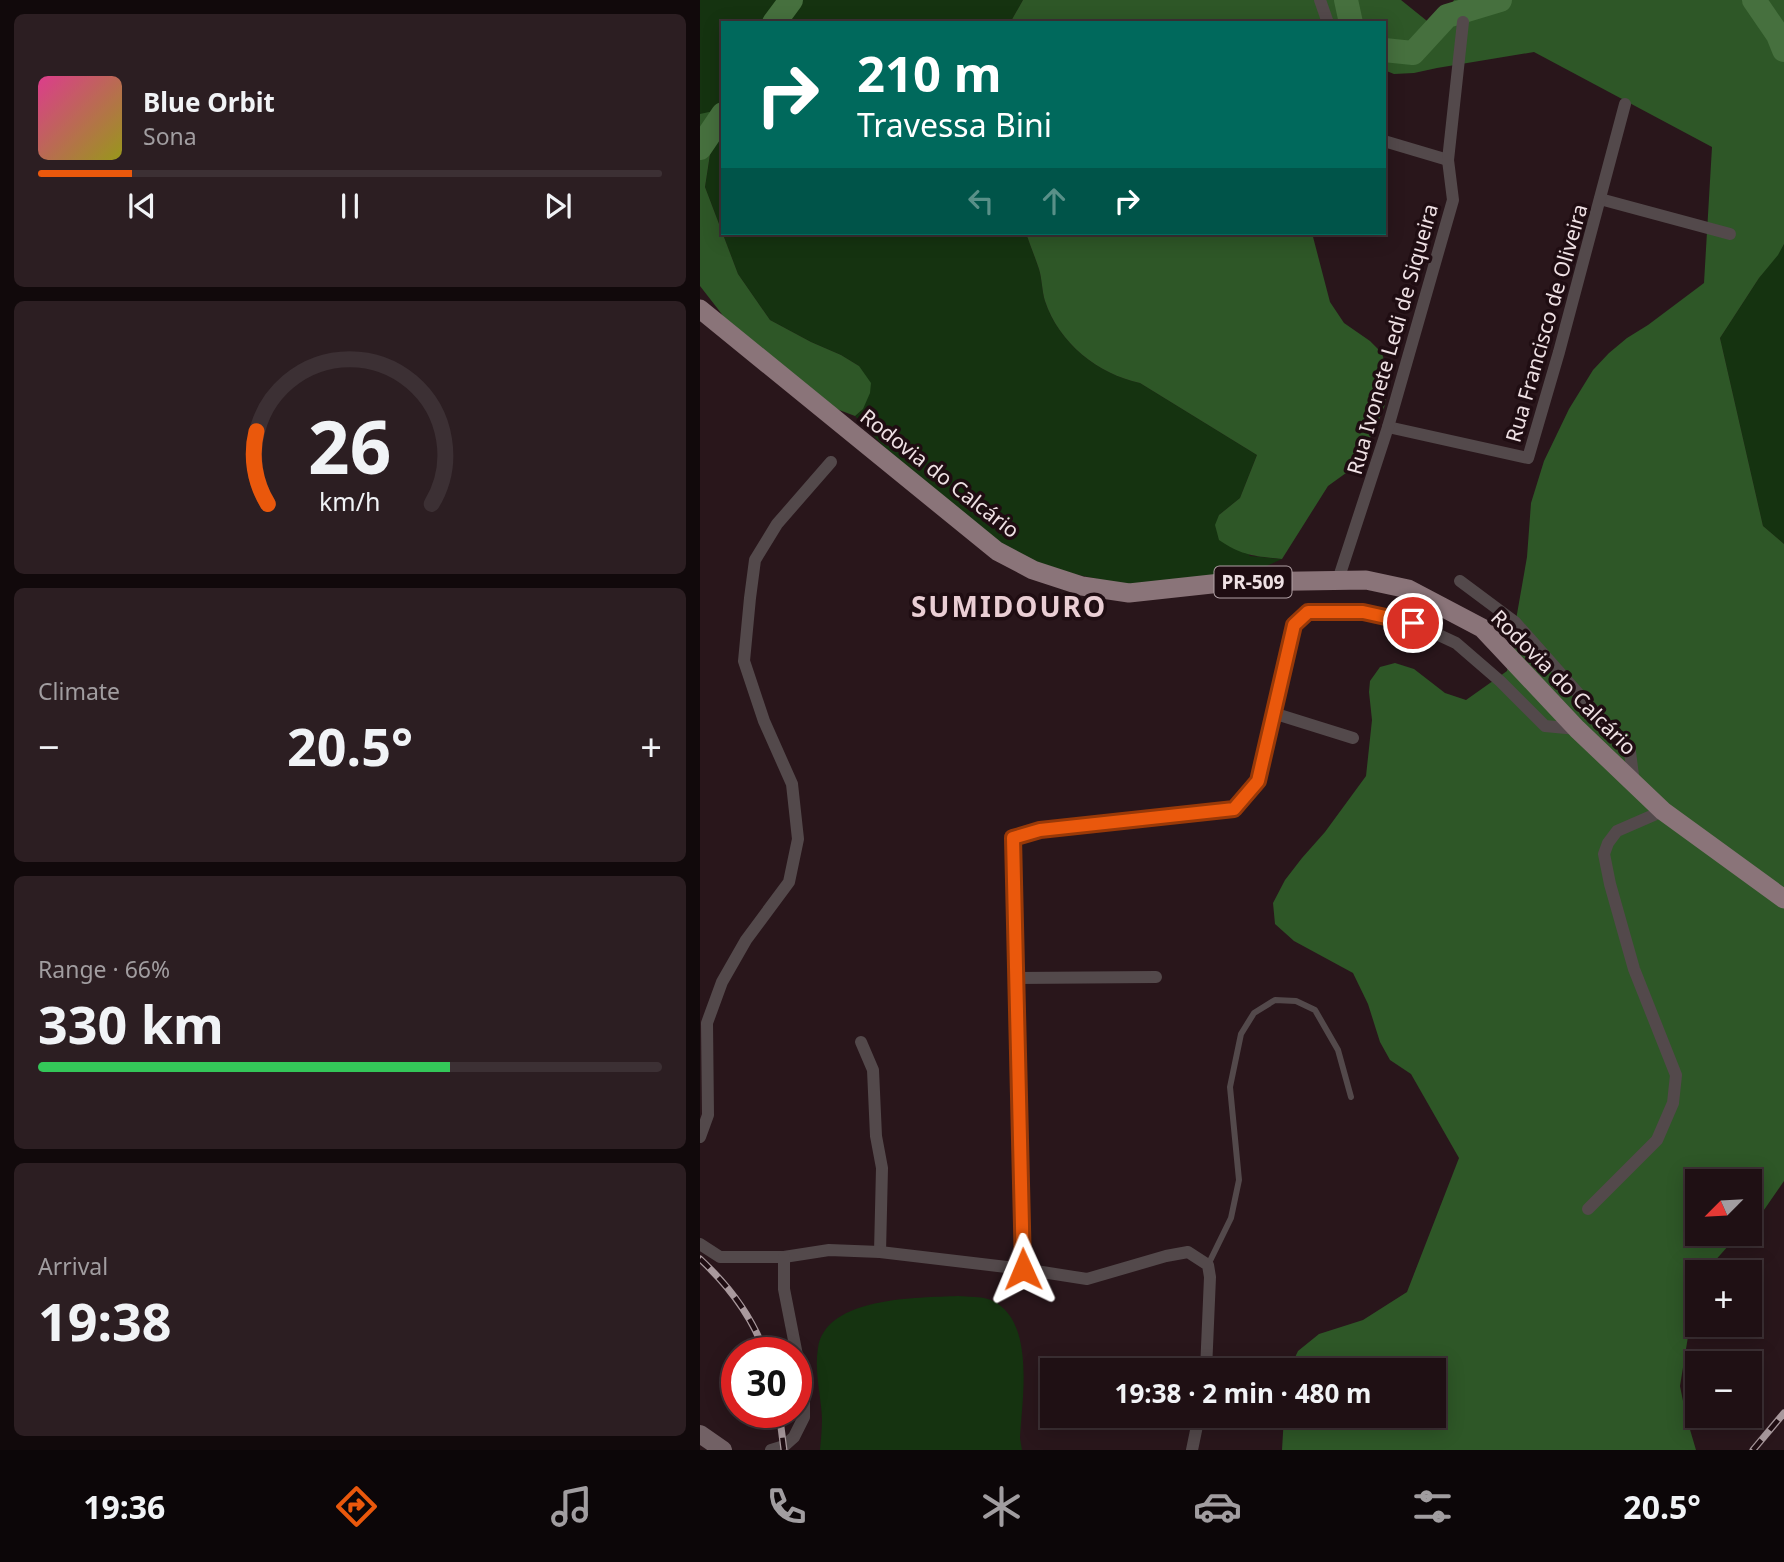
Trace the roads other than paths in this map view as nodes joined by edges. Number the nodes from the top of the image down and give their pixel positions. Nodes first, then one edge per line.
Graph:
1 (1320, 0) edge
2 (1327, 21) edge
3 (1463, 22) dead end
4 (1625, 104) dead end
5 (1386, 142) edge
6 (1448, 160) junction
7 (1600, 199) junction
8 (1730, 234) dead end
9 (700, 309) edge
10 (1388, 427) junction
11 (831, 462) dead end
12 (1338, 580) junction
13 (1460, 581) dead end
14 (1273, 713) junction
15 (1577, 729) junction
16 (1353, 738) dead end
17 (1634, 784) junction
18 (1662, 811) junction
19 (1784, 899) edge
20 (1156, 977) dead end
21 (1016, 978) junction
22 (862, 1042) dead end
23 (1351, 1097) dead end
24 (700, 1137) edge
25 (1588, 1209) dead end
26 (700, 1244) edge
27 (880, 1252) junction
28 (784, 1257) junction
29 (1208, 1265) junction
30 (1023, 1269) junction
31 (1207, 1358) edge
32 (1197, 1428) edge
33 (700, 1434) edge
34 (723, 1450) edge
35 (771, 1450) edge
36 (1192, 1450) edge

1 - 2 street
3 - 6 street, Rua Ivonete Ledi de Siqueira
4 - 7 street, Rua Francisco de Oliveira
5 - 6 street
6 - 10 street, Rua Ivonete Ledi de Siqueira
7 - 8 street, Rua Francisco de Oliveira
7 - 10 street, Rua Francisco de Oliveira
9 - 12 main road, Rodovia do Calcário / PR-509
10 - 12 street, Rua Ivonete Ledi de Siqueira
11 - 24 street
12 - 15 main road, Rodovia do Calcário / PR-509
13 - 17 street
14 - 15 street
14 - 16 street
14 - 21 street
15 - 17 main road, Rodovia do Calcário / PR-509
17 - 18 main road, Rodovia do Calcário / PR-509
18 - 19 main road, Rodovia do Calcário / PR-509
18 - 25 street
20 - 21 street
21 - 30 street
22 - 27 street
23 - 29 lane
26 - 28 street
27 - 28 street
27 - 30 street
28 - 35 street
29 - 30 street
29 - 31 street
32 - 36 street
33 - 34 street

